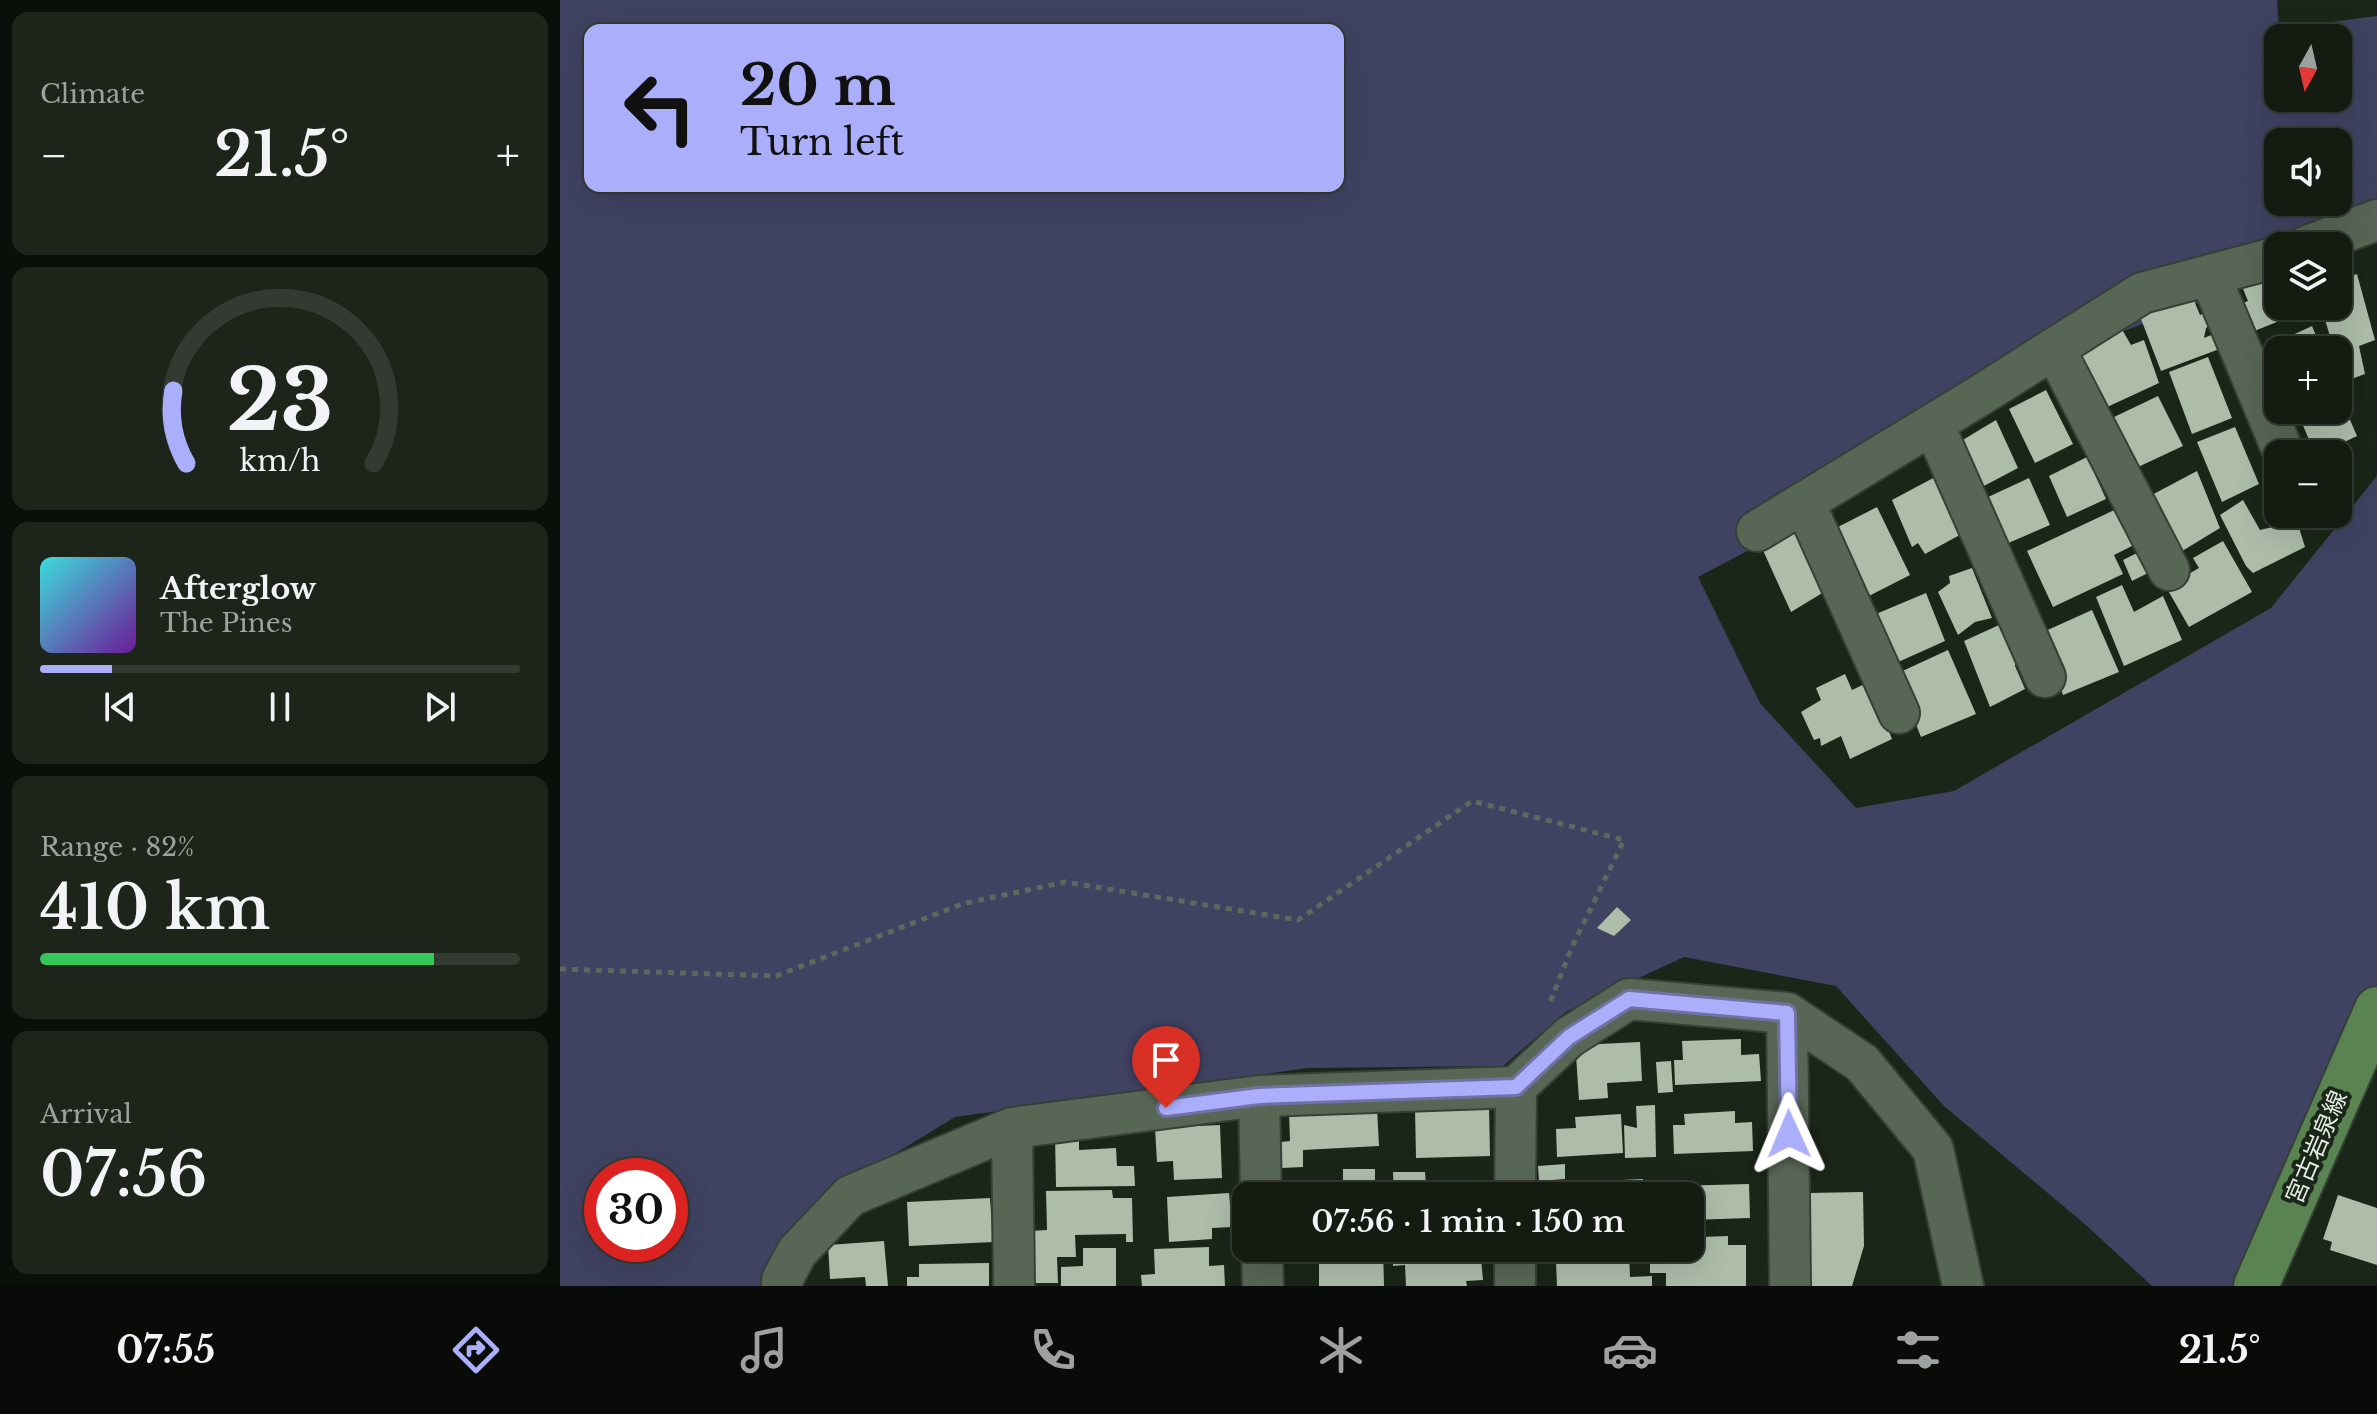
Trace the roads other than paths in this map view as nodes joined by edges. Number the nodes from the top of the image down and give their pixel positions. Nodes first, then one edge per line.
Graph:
1 (2377, 220) edge
2 (2345, 232) edge
3 (2264, 261) edge
4 (2210, 276) junction
5 (2054, 348) junction
6 (1933, 424) junction
7 (2278, 440) edge
8 (1804, 502) junction
9 (1757, 531) dead end
10 (2169, 570) dead end
11 (2045, 677) dead end
12 (1899, 713) dead end
13 (2377, 1009) edge
14 (1787, 1013) junction
15 (1516, 1087) junction
16 (1259, 1096) junction
17 (1012, 1128) junction
18 (1261, 1182) edge
19 (1515, 1182) edge
20 (1262, 1262) edge
21 (1515, 1262) edge
22 (782, 1286) edge
23 (1014, 1286) edge
24 (1263, 1286) edge
25 (1515, 1286) edge
26 (1790, 1286) edge
27 (1963, 1286) edge
28 (2256, 1286) edge

1 - 2 street
3 - 4 street
4 - 5 street
4 - 7 street
5 - 6 street
5 - 10 street
6 - 8 street
6 - 11 street
8 - 9 street
8 - 12 street
13 - 28 main road, 宮古岩泉線
14 - 15 street
14 - 26 street
14 - 27 street
15 - 16 street
15 - 19 street
16 - 17 street
16 - 18 street
17 - 22 street
17 - 23 street
20 - 24 street
21 - 25 street

